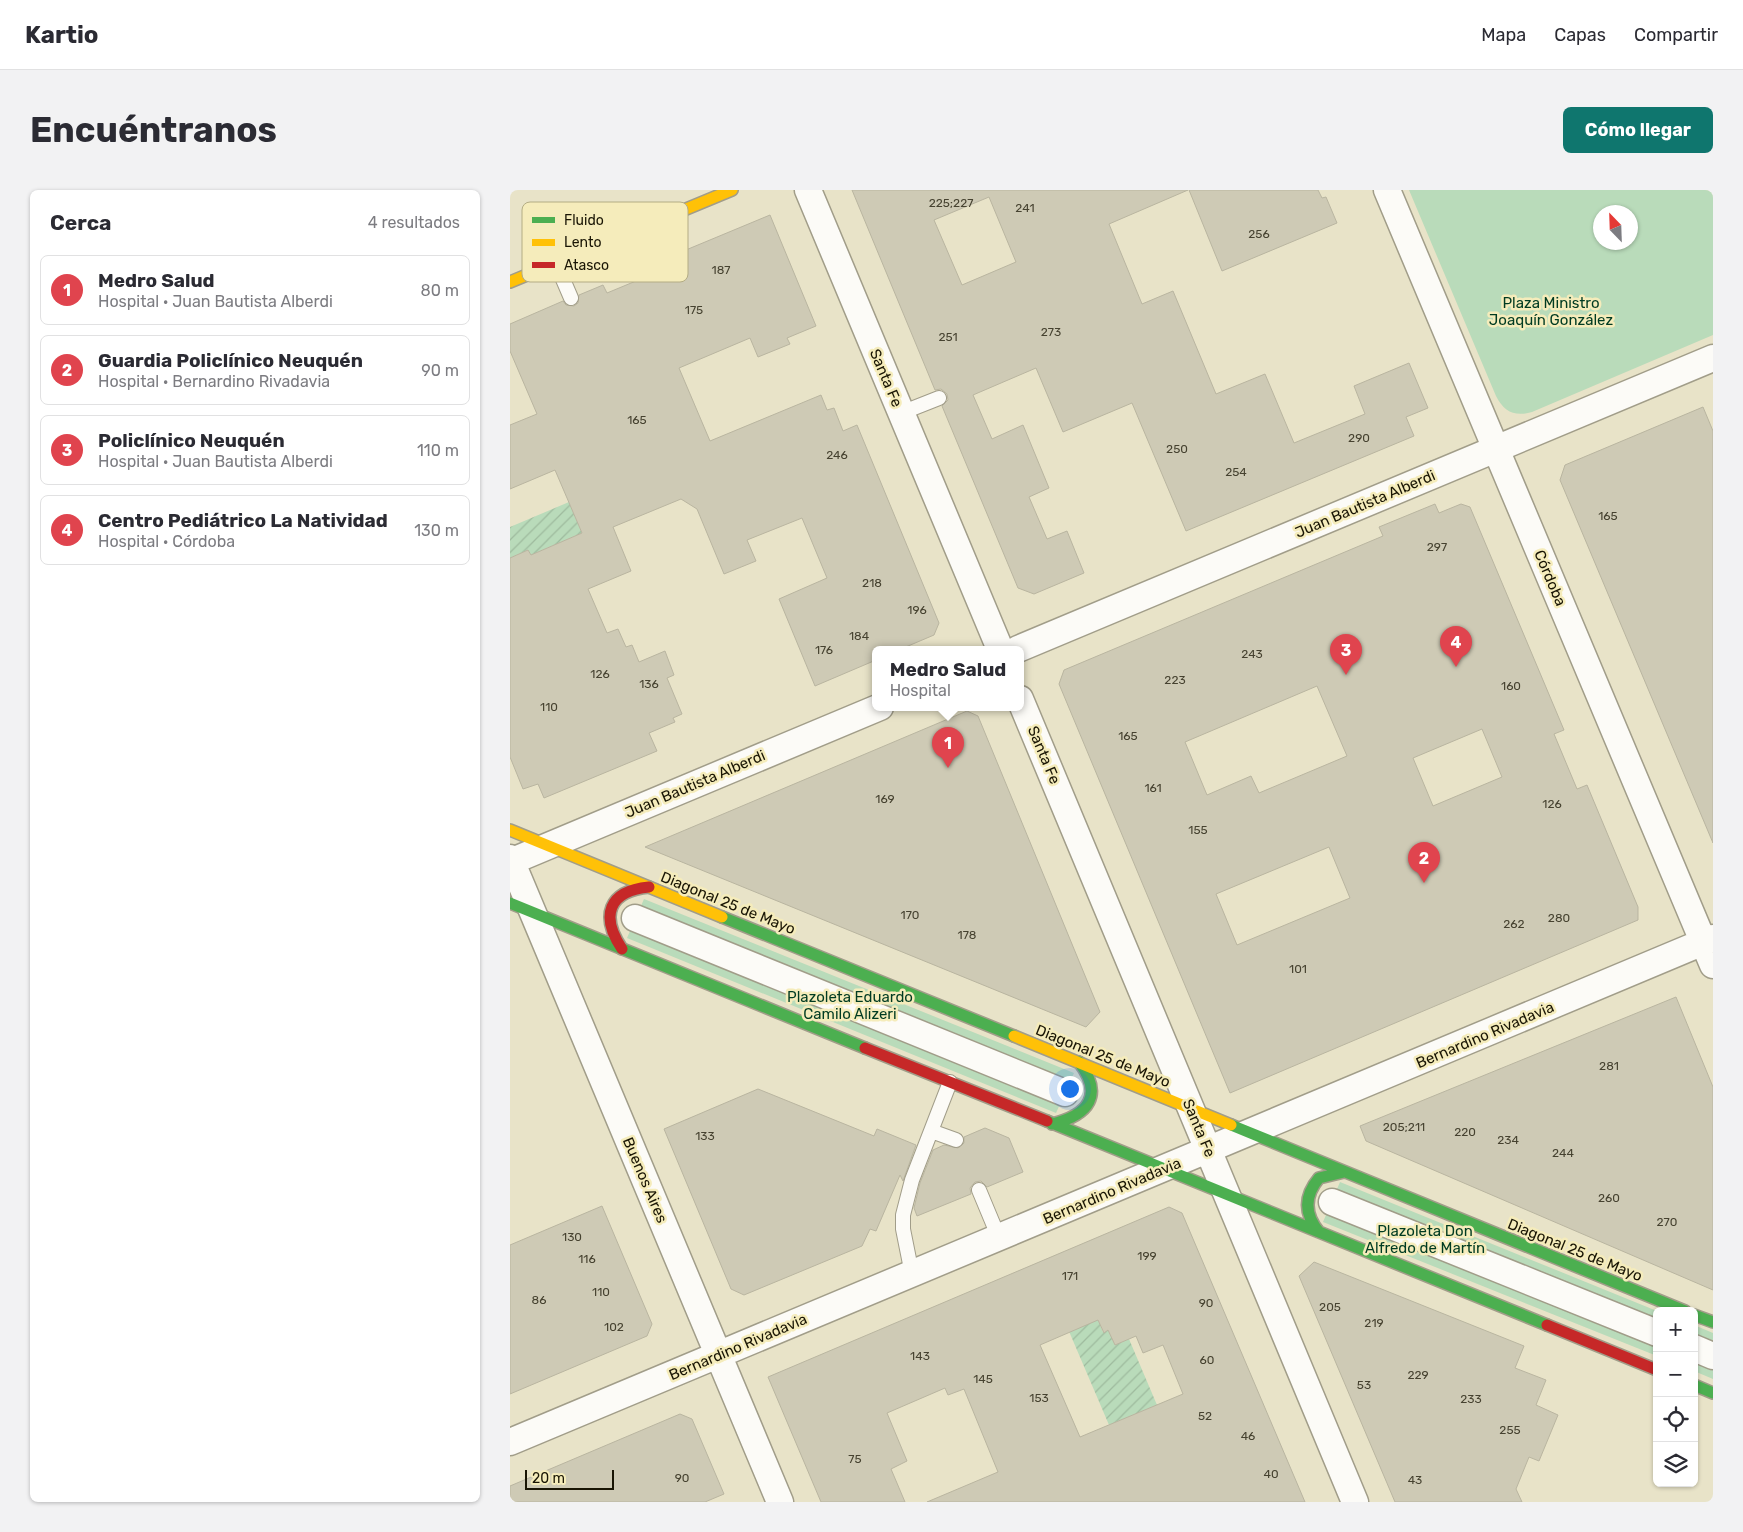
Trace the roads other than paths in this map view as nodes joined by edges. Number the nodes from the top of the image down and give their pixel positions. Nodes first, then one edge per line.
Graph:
1 (732, 190) edge
2 (808, 190) edge
3 (1387, 190) edge
4 (688, 208) edge
5 (522, 277) edge
6 (510, 282) edge
7 (564, 282) edge
8 (571, 298) dead end
9 (1713, 358) edge
10 (939, 398) dead end
11 (901, 414) junction
12 (1496, 449) junction
13 (999, 646) edge
14 (1024, 646) edge
15 (1024, 709) edge
16 (872, 710) edge
17 (510, 830) edge
18 (548, 846) junction
19 (510, 860) edge
20 (648, 887) junction
21 (521, 908) edge
22 (635, 918) dead end
23 (622, 949) junction
24 (1710, 949) edge
25 (1079, 1062) junction
26 (950, 1082) junction
27 (1065, 1093) dead end
28 (1191, 1108) junction
29 (1052, 1124) junction
30 (931, 1131) junction
31 (1251, 1133) junction
32 (956, 1140) dead end
33 (1209, 1150) junction
34 (1164, 1169) junction
35 (1344, 1172) junction
36 (979, 1190) dead end
37 (1227, 1196) junction
38 (1332, 1202) dead end
39 (1319, 1232) junction
40 (999, 1238) junction
41 (912, 1274) junction
42 (1674, 1307) edge
43 (1698, 1316) edge
44 (1713, 1322) edge
45 (1653, 1331) edge
46 (1698, 1350) edge
47 (718, 1355) junction
48 (1713, 1356) edge
49 (1653, 1368) edge
50 (1698, 1387) edge
51 (1713, 1393) edge
52 (510, 1442) edge
53 (780, 1502) edge
54 (1355, 1502) edge

1 - 4 main road
2 - 11 street, Santa Fe
3 - 12 street, Córdoba
5 - 6 main road
7 - 8 lane
9 - 12 street, Juan Bautista Alberdi
10 - 11 lane
11 - 13 street, Santa Fe
12 - 14 street, Juan Bautista Alberdi
12 - 24 street, Córdoba
15 - 28 street, Santa Fe
16 - 18 street, Juan Bautista Alberdi
17 - 18 main road, Diagonal 25 de Mayo
18 - 19 street, Juan Bautista Alberdi
18 - 20 main road, Diagonal 25 de Mayo
19 - 21 street, Buenos Aires
20 - 23 main road
20 - 25 main road, Diagonal 25 de Mayo
21 - 23 main road
21 - 47 street, Buenos Aires
22 - 27 street
23 - 26 main road
24 - 31 street, Bernardino Rivadavia
25 - 28 main road, Diagonal 25 de Mayo
25 - 29 main road
26 - 29 main road
26 - 30 lane
28 - 31 main road, Diagonal 25 de Mayo
28 - 33 street, Santa Fe
29 - 34 main road
30 - 32 lane
30 - 41 lane
31 - 33 street, Bernardino Rivadavia
31 - 35 main road, Diagonal 25 de Mayo
33 - 34 street, Bernardino Rivadavia
33 - 37 street, Santa Fe
34 - 37 main road
34 - 40 street, Bernardino Rivadavia
35 - 39 main road
35 - 42 main road, Diagonal 25 de Mayo
36 - 40 lane
37 - 39 main road
37 - 54 street, Santa Fe
38 - 45 street
39 - 49 main road
40 - 41 street, Bernardino Rivadavia
41 - 47 street, Bernardino Rivadavia
43 - 44 main road
46 - 48 street
47 - 52 street, Bernardino Rivadavia
47 - 53 street, Buenos Aires
50 - 51 main road

